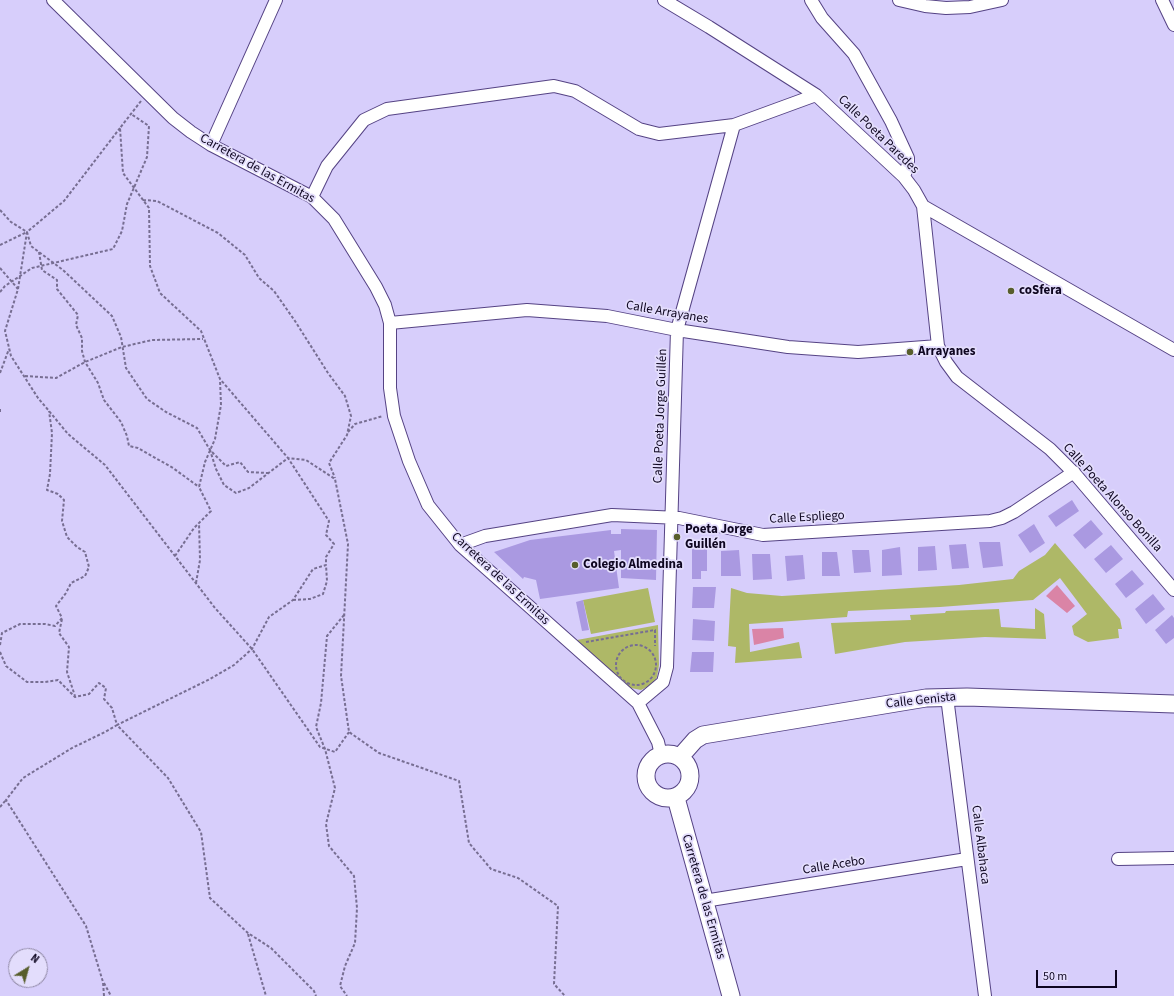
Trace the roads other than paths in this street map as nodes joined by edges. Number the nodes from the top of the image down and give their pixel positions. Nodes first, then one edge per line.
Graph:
1 (53, 0) edge
2 (276, 0) edge
3 (664, 0) edge
4 (811, 0) edge
5 (899, 0) edge
6 (1002, 0) edge
7 (1162, 0) edge
8 (1174, 25) edge
9 (816, 95) junction
10 (734, 125) junction
11 (211, 145) junction
12 (904, 177) junction
13 (312, 197) junction
14 (923, 206) junction
15 (390, 323) junction
16 (677, 330) junction
17 (938, 346) junction
18 (1174, 350) edge
19 (1074, 472) junction
20 (672, 517) junction
21 (460, 545) junction
22 (1174, 590) edge
23 (947, 697) junction
24 (638, 703) junction
25 (1174, 704) edge
26 (661, 755) junction
27 (680, 757) junction
28 (676, 798) junction
29 (1174, 858) edge
30 (968, 859) junction
31 (1118, 859) dead end
32 (704, 901) junction
33 (731, 996) edge
34 (985, 996) edge

1 - 11 street, Carretera de las Ermitas
2 - 11 street
3 - 9 street, Calle Poeta Paredes
4 - 12 street
5 - 6 street
7 - 8 street
9 - 10 street
9 - 12 street, Calle Poeta Paredes
10 - 13 street
10 - 16 street, Calle Poeta Jorge Guillén
11 - 13 street, Carretera de las Ermitas
12 - 14 street, Calle Poeta Paredes
13 - 15 street, Carretera de las Ermitas
14 - 17 street, Calle Poeta Alonso Bonilla
14 - 18 street
15 - 16 street, Calle Arrayanes
15 - 21 street, Carretera de las Ermitas
16 - 17 street, Calle Arrayanes
16 - 20 street, Calle Poeta Jorge Guillén
17 - 19 street, Calle Poeta Alonso Bonilla
19 - 20 street, Calle Espliego
19 - 22 street, Calle Poeta Alonso Bonilla
20 - 21 street, Calle Espliego
20 - 24 street, Calle Poeta Jorge Guillén
21 - 24 street, Carretera de las Ermitas
23 - 25 street, Calle Genista
23 - 27 street, Calle Genista
23 - 30 street, Calle Albahaca
24 - 26 street, Carretera de las Ermitas
26 - 27 street
26 - 28 street
27 - 28 street
28 - 32 street, Carretera de las Ermitas
29 - 31 street
30 - 32 street, Calle Acebo
30 - 34 street, Calle Albahaca
32 - 33 street, Carretera de las Ermitas

